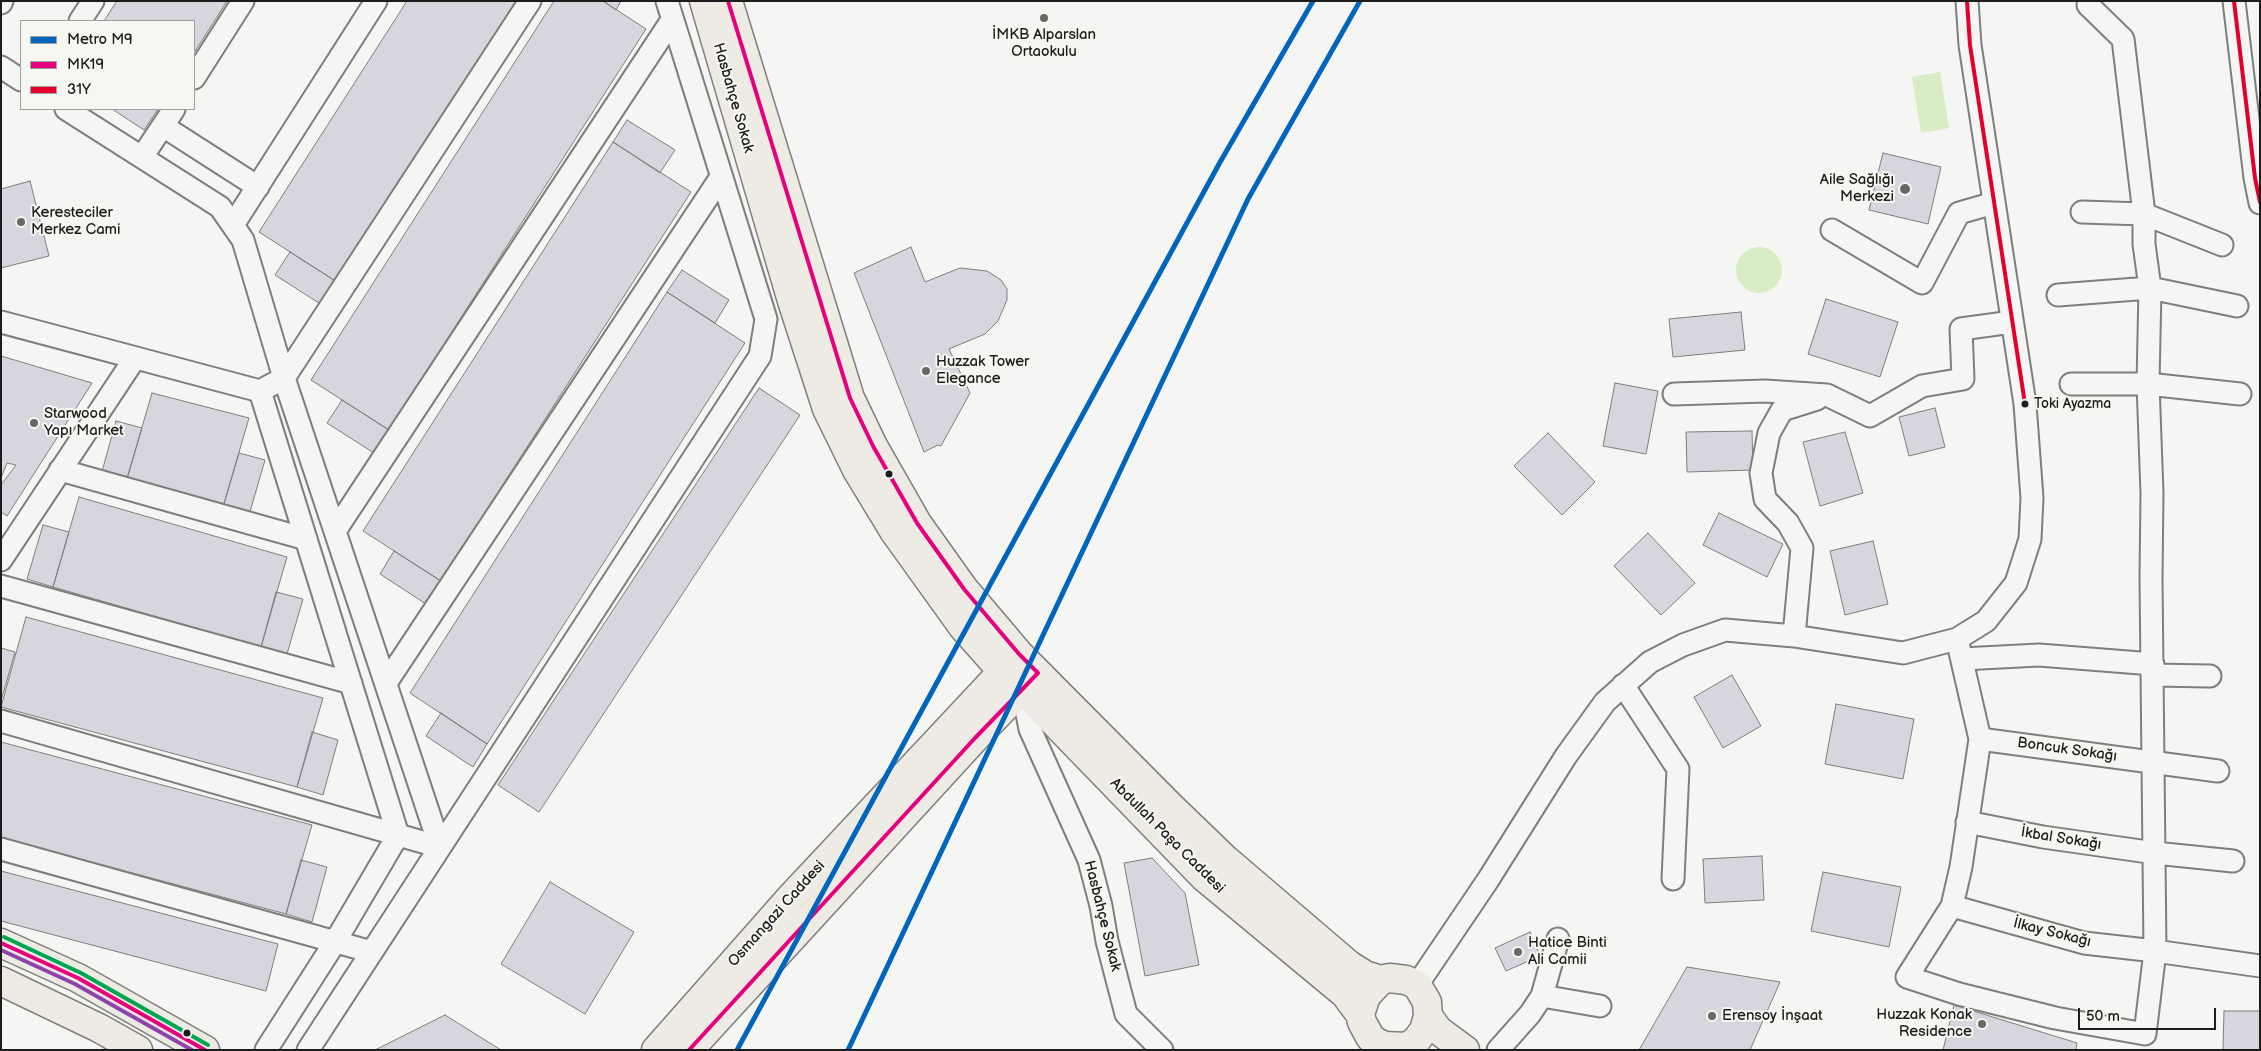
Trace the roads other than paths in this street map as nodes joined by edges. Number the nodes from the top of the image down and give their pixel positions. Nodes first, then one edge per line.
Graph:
1 (93, 1) edge
2 (243, 1) edge
3 (376, 1) edge
4 (530, 1) edge
5 (704, 1) edge
6 (728, 1) edge
7 (1967, 1) edge
8 (2234, 1) edge
9 (2088, 4) dead end
10 (669, 11) edge
11 (81, 20) edge
12 (1, 67) edge
13 (195, 76) edge
14 (20, 79) edge
15 (68, 110) edge
16 (168, 117) edge
17 (142, 157) junction
18 (722, 177) junction
19 (258, 187) junction
20 (1994, 203) junction
21 (2260, 203) edge
22 (2082, 212) dead end
23 (2144, 214) junction
24 (233, 225) junction
25 (1832, 230) dead end
26 (2222, 245) dead end
27 (2150, 288) junction
28 (2058, 295) dead end
29 (2237, 306) dead end
30 (1, 322) edge
31 (2012, 322) junction
32 (135, 358) junction
33 (284, 378) junction
34 (2071, 384) dead end
35 (2148, 384) junction
36 (260, 391) junction
37 (1674, 394) dead end
38 (2240, 394) dead end
39 (1827, 395) junction
40 (60, 470) junction
41 (335, 531) junction
42 (306, 539) junction
43 (4, 549) edge
44 (1, 586) edge
45 (1794, 636) junction
46 (1960, 649) junction
47 (1010, 663) junction
48 (2153, 669) junction
49 (2210, 676) dead end
50 (1030, 681) junction
51 (386, 682) junction
52 (351, 683) junction
53 (1624, 685) junction
54 (1, 721) edge
55 (1980, 739) junction
56 (2153, 762) junction
57 (2218, 771) dead end
58 (1967, 822) junction
59 (398, 835) junction
60 (440, 847) junction
61 (1, 849) edge
62 (2155, 854) junction
63 (2233, 861) dead end
64 (1673, 879) dead end
65 (1952, 906) junction
66 (1558, 938) dead end
67 (1, 942) edge
68 (335, 942) junction
69 (2154, 951) junction
70 (372, 952) junction
71 (2260, 966) edge
72 (1381, 980) junction
73 (1, 981) edge
74 (1416, 985) junction
75 (1542, 996) junction
76 (1600, 1006) dead end
77 (1360, 1014) junction
78 (1428, 1016) junction
79 (1373, 1046) edge
80 (1410, 1048) edge
81 (138, 1050) edge
82 (205, 1050) edge
83 (266, 1050) edge
84 (308, 1050) edge
85 (656, 1050) edge
86 (689, 1050) edge
87 (1162, 1050) edge
88 (1465, 1050) edge
89 (1498, 1050) edge

1 - 11 street
2 - 13 street
3 - 19 street
4 - 33 street
5 - 47 main road, Hasbahçe Sokak
6 - 47 main road, Hasbahçe Sokak
7 - 20 street
8 - 21 street
9 - 23 street
10 - 18 street
10 - 41 street
12 - 14 street
15 - 17 street
16 - 17 street
16 - 19 street
17 - 24 street
18 - 51 street
18 - 60 street
19 - 24 street
20 - 25 street
20 - 31 street
22 - 23 street
23 - 26 street
23 - 27 street
24 - 33 street
27 - 28 street
27 - 29 street
27 - 35 street
30 - 32 street
31 - 39 street
31 - 46 street
32 - 36 street
32 - 40 street
33 - 36 street
33 - 41 street
34 - 35 street
35 - 38 street
35 - 48 street
36 - 42 street
37 - 39 street
39 - 45 street
40 - 42 street
40 - 43 street
41 - 51 street
42 - 52 street
44 - 52 street
45 - 46 street
45 - 53 street
46 - 48 street
46 - 55 street
47 - 50 main road, Abdullah Paşa Caddesi
47 - 85 main road, Osmangazi Caddesi
48 - 49 street
48 - 56 street
50 - 72 main road, Abdullah Paşa Caddesi
50 - 77 main road, Abdullah Paşa Caddesi
50 - 86 main road, Osmangazi Caddesi
50 - 87 street, Hasbahçe Sokak
51 - 60 street
52 - 59 street
53 - 64 street
53 - 74 street
54 - 59 street
55 - 56 street, Boncuk Sokağı
55 - 58 street
56 - 57 street, Boncuk Sokağı
56 - 62 street
58 - 62 street, İkbal Sokağı
58 - 65 street
59 - 60 street
59 - 68 street
60 - 70 street
61 - 68 street
62 - 63 street, İkbal Sokağı
62 - 69 street
65 - 69 street, İlkay Sokağı
65 - 69 street
66 - 75 street
67 - 82 main road
68 - 70 street
68 - 83 street
69 - 71 street, İlkay Sokağı
70 - 84 street
72 - 74 main road
72 - 77 main road
73 - 81 main road
74 - 78 main road
75 - 76 street
75 - 89 street
77 - 79 main road
78 - 80 main road
78 - 88 main road
79 - 80 main road

